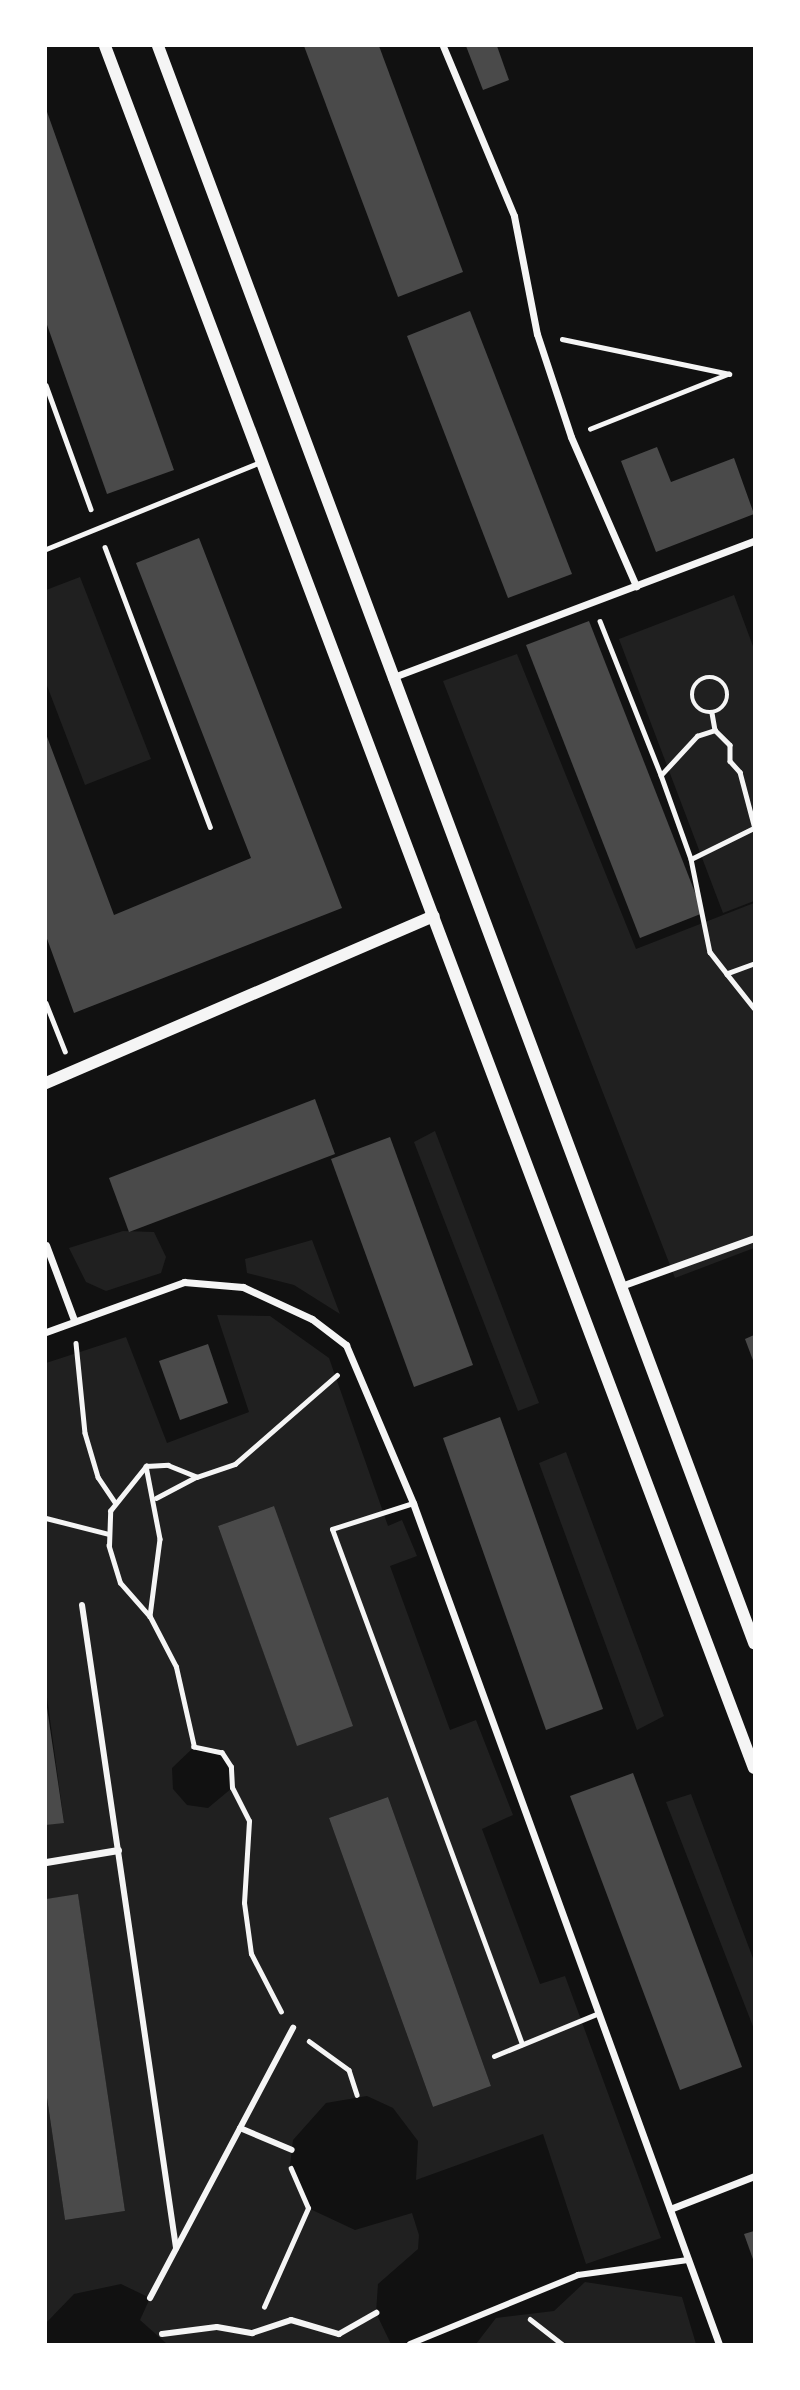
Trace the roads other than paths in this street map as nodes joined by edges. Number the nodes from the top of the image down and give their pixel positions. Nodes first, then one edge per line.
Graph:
1 (105, 46) edge
2 (158, 46) edge
3 (443, 46) edge
4 (263, 461) junction
5 (754, 541) edge
6 (46, 549) edge
7 (636, 586) junction
8 (391, 678) junction
9 (434, 916) junction
10 (46, 1083) edge
11 (754, 1238) edge
12 (46, 1245) edge
13 (621, 1286) junction
14 (74, 1321) junction
15 (46, 1332) edge
16 (413, 1503) junction
17 (82, 1605) dead end
18 (754, 1643) edge
19 (754, 1768) edge
20 (118, 1850) junction
21 (46, 1862) edge
22 (599, 2013) junction
23 (293, 2028) road end
24 (522, 2044) junction
25 (494, 2056) dead end
26 (240, 2128) junction
27 (292, 2150) road end
28 (754, 2176) edge
29 (670, 2209) junction
30 (176, 2248) junction
31 (688, 2260) junction
32 (150, 2298) dead end
33 (376, 2313) dead end
34 (162, 2334) dead end
35 (410, 2344) edge
36 (719, 2344) edge

1 - 4 street
2 - 8 street
3 - 7 street
4 - 6 lane
4 - 9 street
5 - 7 street
7 - 8 street
8 - 13 street
9 - 10 street
9 - 19 street
11 - 13 street
12 - 14 street
13 - 18 street
14 - 15 street
14 - 16 street
16 - 22 street
16 - 24 lane
17 - 20 street
20 - 21 street
20 - 30 street
22 - 24 lane
22 - 29 street
23 - 26 street
24 - 25 lane
26 - 27 street
26 - 30 street
28 - 29 street
29 - 31 street
30 - 32 street
31 - 35 street
31 - 36 street
33 - 34 street

